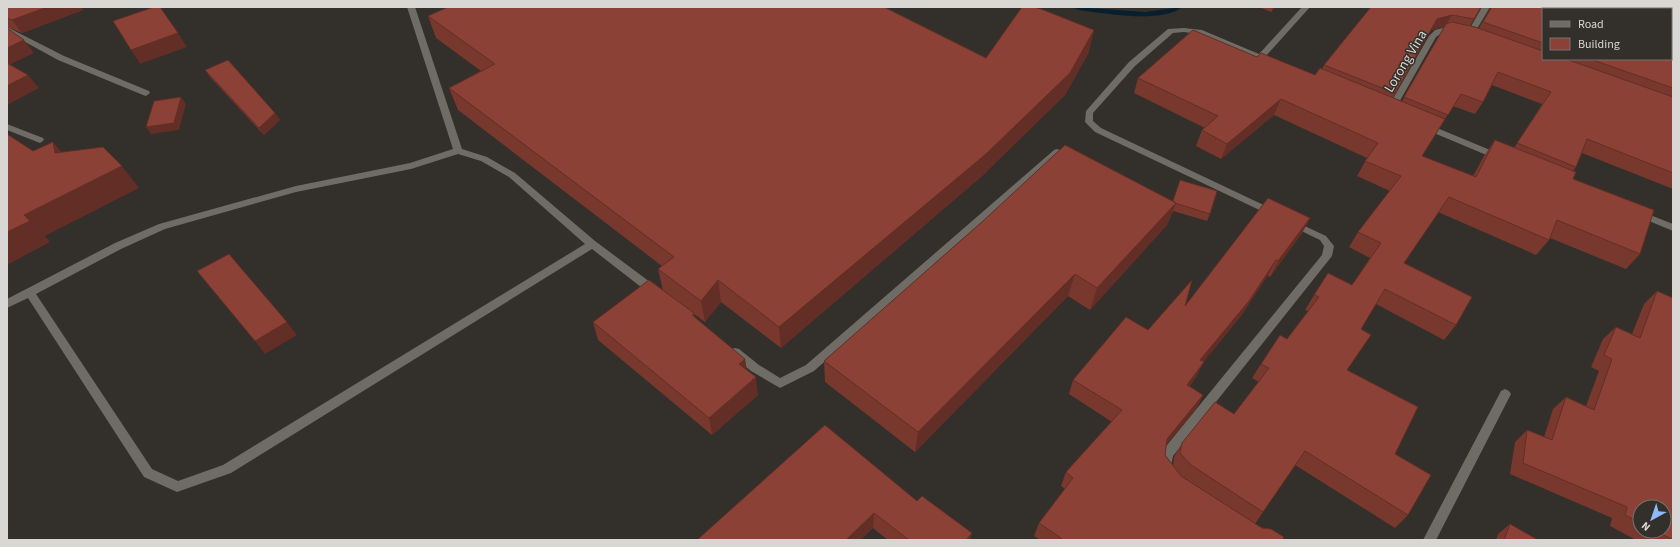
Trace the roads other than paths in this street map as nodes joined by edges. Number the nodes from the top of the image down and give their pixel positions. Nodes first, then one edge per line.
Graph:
1 (411, 7) edge
2 (1306, 7) edge
3 (1486, 7) edge
4 (7, 29) edge
5 (1260, 58) junction
6 (1282, 67) edge
7 (146, 93) dead end
8 (1390, 112) edge
9 (1419, 124) edge
10 (7, 127) edge
11 (40, 140) dead end
12 (458, 151) junction
13 (1057, 152) edge
14 (1506, 160) edge
15 (1629, 210) edge
16 (1673, 228) edge
17 (592, 244) junction
18 (30, 293) junction
19 (661, 296) edge
20 (7, 304) edge
21 (724, 344) edge
22 (1505, 394) dead end
23 (1174, 479) edge
24 (1429, 540) edge

1 - 12 street
2 - 5 street
3 - 8 street, Lorong Vina
4 - 7 street
5 - 6 street
5 - 23 street
9 - 14 street
10 - 11 street
12 - 17 street
12 - 18 street
13 - 21 street
15 - 16 street
17 - 18 street
17 - 19 street
18 - 20 street
22 - 24 street

